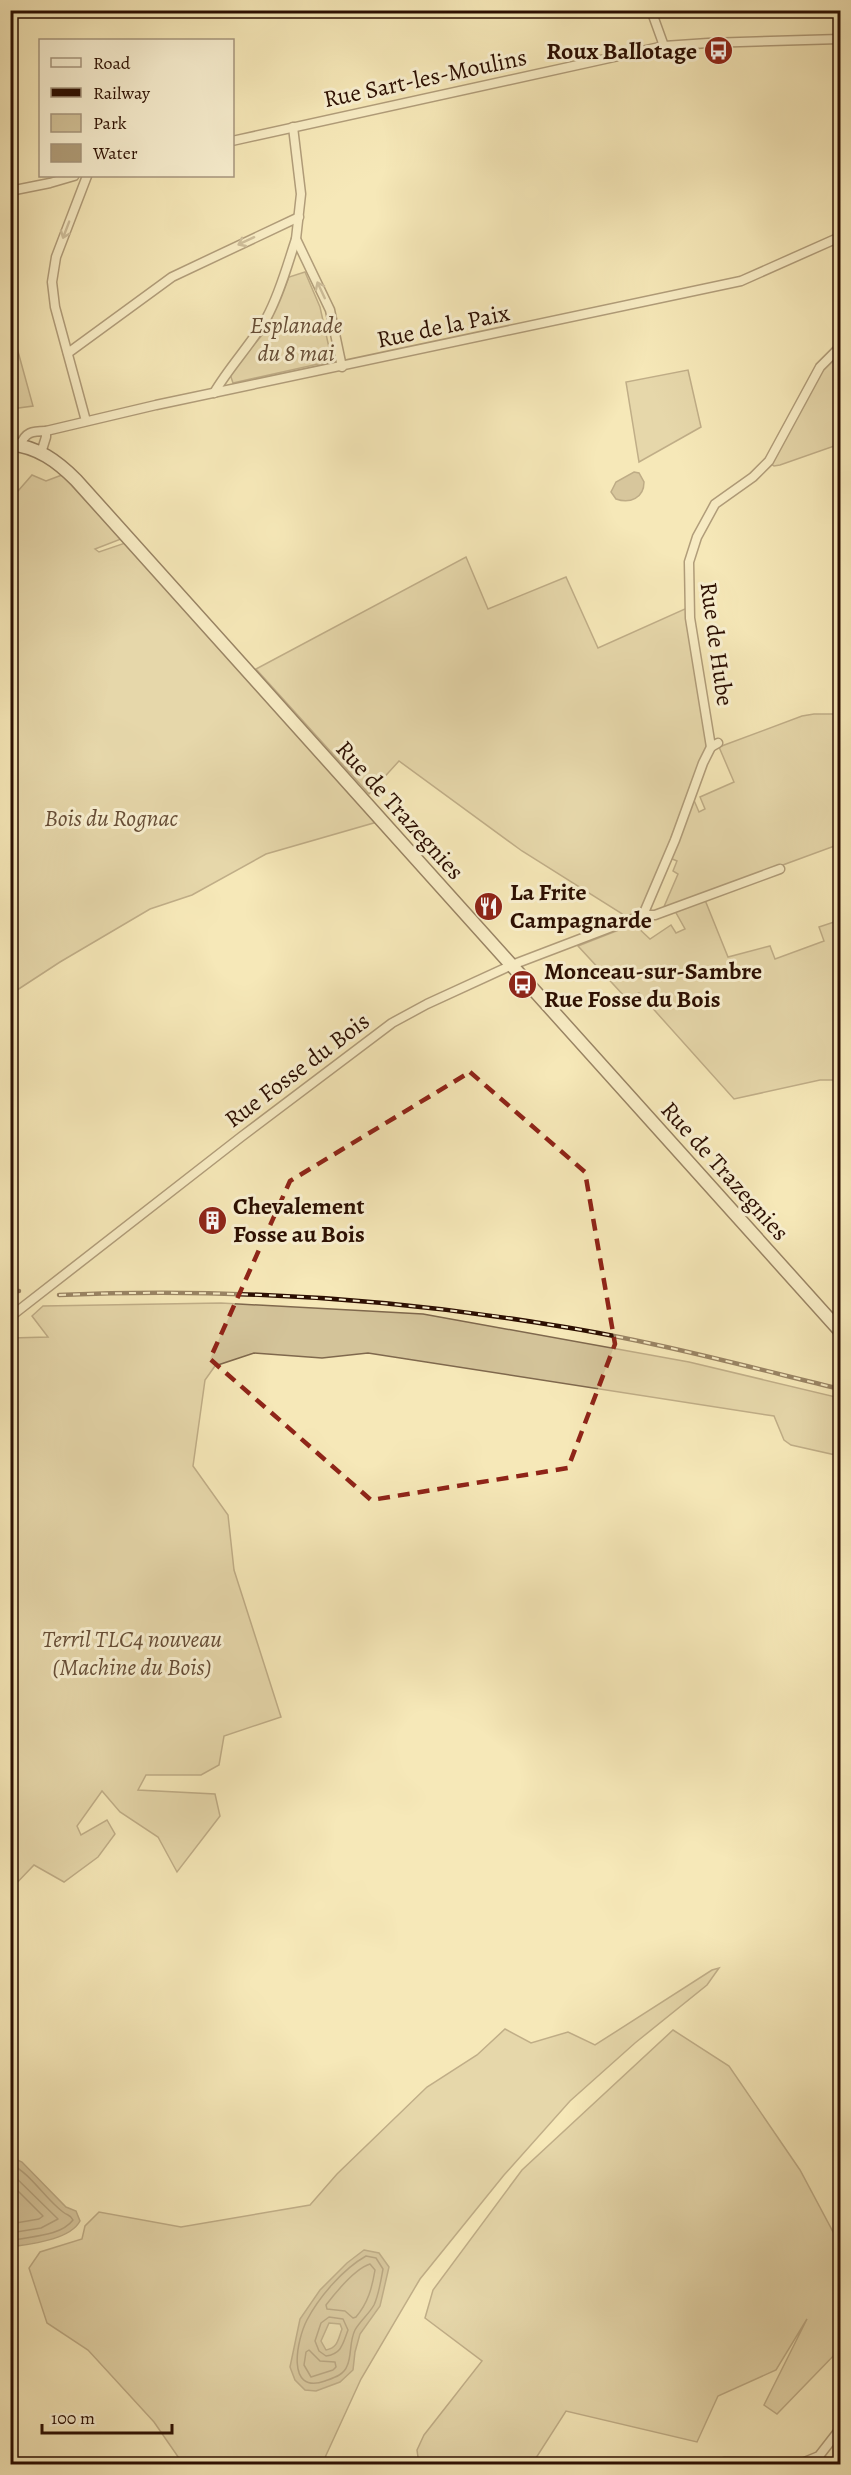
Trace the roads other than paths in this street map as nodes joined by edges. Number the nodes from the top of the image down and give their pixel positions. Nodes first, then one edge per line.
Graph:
1 (651, 10) edge
2 (840, 39) edge
3 (664, 46) junction
4 (293, 127) junction
5 (234, 141) edge
6 (71, 177) edge
7 (87, 177) edge
8 (10, 191) edge
9 (299, 217) junction
10 (840, 237) edge
11 (296, 239) junction
12 (840, 346) edge
13 (68, 352) junction
14 (342, 367) junction
15 (214, 393) junction
16 (86, 421) junction
17 (46, 431) junction
18 (16, 445) edge
19 (41, 453) junction
20 (780, 869) dead end
21 (643, 915) junction
22 (512, 965) junction
23 (10, 1317) edge
24 (840, 1331) edge
25 (840, 2429) edge
26 (724, 2462) dead end

1 - 3 street
2 - 3 street, Rue Sart-les-Moulins
3 - 4 street, Rue Sart-les-Moulins
4 - 5 street, Rue Sart-les-Moulins
4 - 9 street
6 - 8 street
7 -> 13 street
9 - 11 street
9 -> 13 street
10 - 14 street, Rue de la Paix
14 -> 11 street
11 - 15 street
12 - 21 street, Rue de Hube
13 - 16 street
14 - 15 street, Rue de la Paix
15 - 16 street, Rue de la Paix
16 - 17 street, Rue de la Paix
17 - 18 street, Rue de la Paix
17 - 19 street
18 - 19 main road, Rue de Trazegnies
19 - 22 main road, Rue de Trazegnies
20 - 21 street, Rue Fosse du Bois
21 - 22 street, Rue Fosse du Bois
22 - 23 street, Rue Fosse du Bois
22 - 24 main road, Rue de Trazegnies
25 - 26 street

